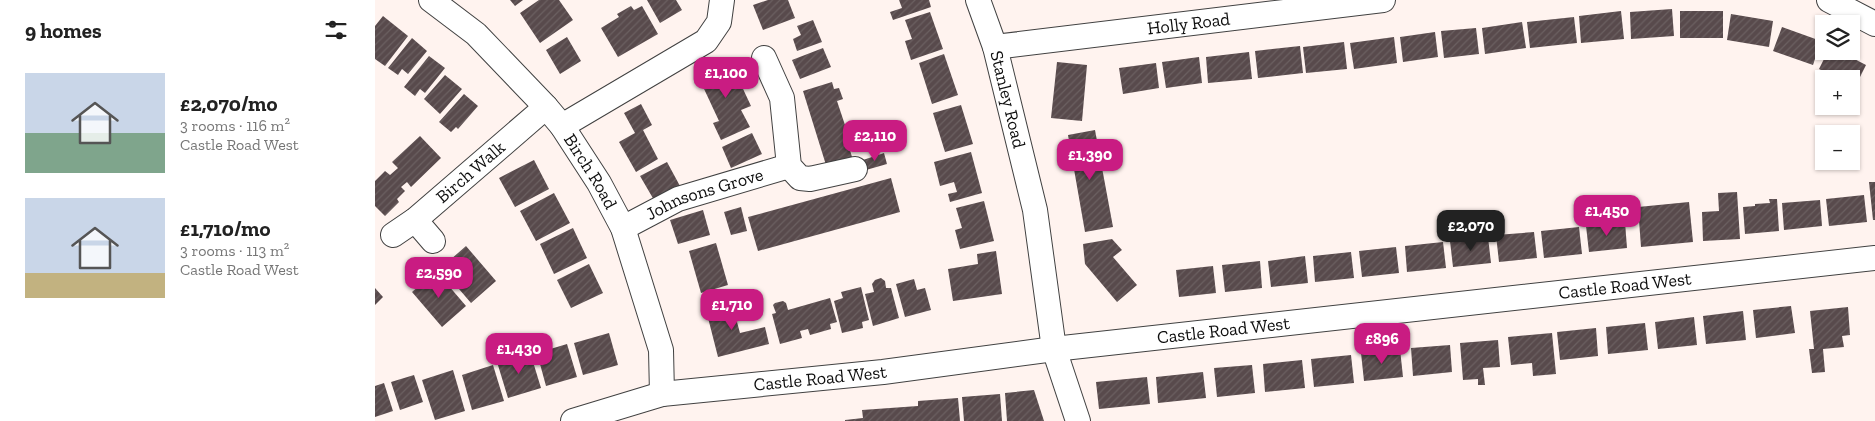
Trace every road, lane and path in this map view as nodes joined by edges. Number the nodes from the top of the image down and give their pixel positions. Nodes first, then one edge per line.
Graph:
1 (431, 0) edge
2 (722, 0) edge
3 (978, 0) edge
4 (1383, 0) edge
5 (1829, 0) edge
6 (1875, 24) edge
7 (995, 47) junction
8 (764, 58) dead end
9 (546, 107) junction
10 (562, 126) junction
11 (789, 166) junction
12 (855, 170) dead end
13 (415, 220) junction
14 (623, 228) junction
15 (393, 235) dead end
16 (433, 241) dead end
17 (1875, 258) edge
18 (1054, 349) junction
19 (662, 394) junction
20 (573, 421) edge
21 (1078, 421) edge

1 - 9 street, Birch Road
2 - 10 street
3 - 7 street, Stanley Road
4 - 7 street, Holly Road
5 - 6 street
7 - 18 street, Stanley Road
8 - 11 street
9 - 10 street, Birch Road
9 - 13 street, Birch Walk
10 - 14 street, Birch Road
11 - 12 street
11 - 14 street, Johnsons Grove
13 - 15 street, Birch Walk
13 - 16 street
14 - 19 street, Birch Road
17 - 18 street, Castle Road West
18 - 19 street, Castle Road West
18 - 21 street, Stanley Road
19 - 20 street, Castle Road West

